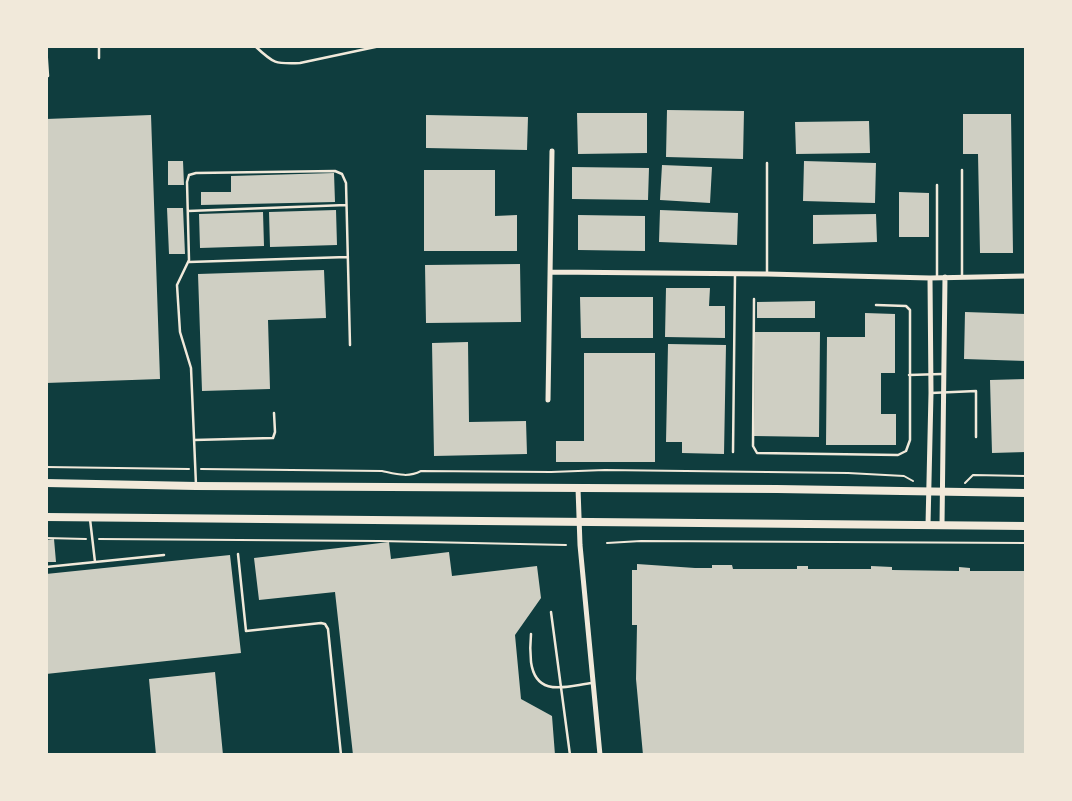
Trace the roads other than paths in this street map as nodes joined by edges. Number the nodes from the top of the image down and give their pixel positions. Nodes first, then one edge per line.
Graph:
1 (46, 46) edge
2 (99, 46) edge
3 (256, 46) edge
4 (380, 46) edge
5 (99, 58) dead end
6 (48, 76) dead end
7 (552, 151) dead end
8 (767, 162) dead end
9 (962, 170) dead end
10 (937, 185) dead end
11 (346, 205) junction
12 (188, 211) junction
13 (348, 257) junction
14 (189, 262) junction
15 (551, 272) junction
16 (735, 274) junction
17 (767, 274) junction
18 (1026, 276) edge
19 (937, 277) junction
20 (945, 277) junction
21 (962, 277) junction
22 (930, 278) junction
23 (754, 299) dead end
24 (876, 305) dead end
25 (350, 345) dead end
26 (944, 374) junction
27 (909, 375) junction
28 (931, 375) junction
29 (944, 392) junction
30 (931, 393) junction
31 (548, 400) dead end
32 (274, 412) dead end
33 (976, 437) dead end
34 (194, 440) junction
35 (733, 452) dead end
36 (46, 483) edge
37 (196, 486) junction
38 (578, 488) junction
39 (928, 492) junction
40 (942, 492) junction
41 (1026, 493) edge
42 (46, 517) edge
43 (90, 518) junction
44 (578, 522) junction
45 (928, 525) junction
46 (942, 525) junction
47 (1026, 526) edge
48 (238, 554) dead end
49 (164, 555) dead end
50 (95, 562) junction
51 (46, 567) edge
52 (551, 612) dead end
53 (531, 634) dead end
54 (592, 683) junction
55 (561, 686) junction
56 (341, 755) edge
57 (570, 755) edge
58 (600, 755) edge

1 - 6 lane
2 - 5 lane
3 - 4 lane
7 - 15 street
8 - 17 lane
9 - 21 lane
10 - 19 lane
11 - 12 lane
11 - 12 lane
11 - 13 lane
12 - 14 lane
13 - 14 lane
13 - 25 lane
14 - 34 lane
15 - 16 street
15 - 31 street
16 - 17 street
16 - 35 lane
17 - 22 street
18 - 21 street
19 - 20 street
19 - 22 street
20 - 21 street
20 - 26 street
22 - 28 street
23 - 27 lane
24 - 27 lane
26 - 28 lane
26 - 29 street
27 - 28 lane
28 - 30 street
29 - 30 lane
29 - 33 lane
29 - 40 street
30 - 39 street
32 - 34 lane
34 - 37 lane
36 - 37 main road
37 - 38 main road
38 - 39 main road
38 - 44 street
39 - 40 main road
39 - 45 street
40 - 41 main road
40 - 46 street
42 - 43 main road
43 - 44 main road
43 - 50 lane
44 - 45 main road
44 - 54 street
45 - 46 main road
46 - 47 main road
48 - 56 lane
49 - 50 lane
50 - 51 lane
52 - 55 lane
53 - 55 lane
54 - 55 lane
54 - 58 street
55 - 57 lane

